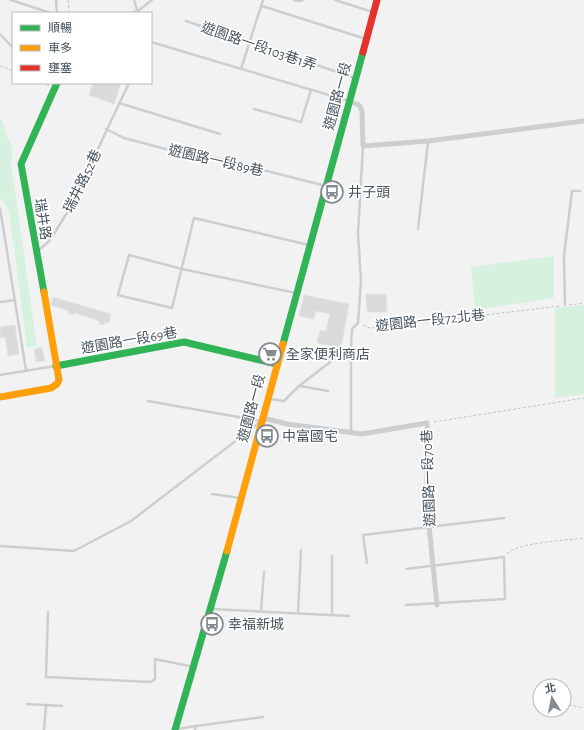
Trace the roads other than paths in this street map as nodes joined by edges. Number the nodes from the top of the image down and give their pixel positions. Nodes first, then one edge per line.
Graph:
1 (11, 0) edge
2 (56, 0) edge
3 (134, 0) edge
4 (152, 0) edge
5 (264, 0) edge
6 (294, 0) edge
7 (303, 0) edge
8 (335, 0) edge
9 (377, 0) edge
10 (262, 6) junction
11 (48, 12) edge
12 (57, 12) edge
13 (138, 12) edge
14 (373, 12) junction
15 (186, 21) dead end
16 (0, 34) edge
17 (366, 39) junction
18 (152, 42) edge
19 (249, 42) junction
20 (12, 47) edge
21 (241, 69) junction
22 (356, 78) junction
23 (57, 84) edge
24 (129, 84) edge
25 (311, 90) junction
26 (349, 101) junction
27 (120, 103) junction
28 (254, 109) dead end
29 (584, 121) edge
30 (106, 129) junction
31 (220, 134) dead end
32 (428, 141) junction
33 (363, 146) junction
34 (326, 186) junction
35 (580, 191) dead end
36 (0, 208) edge
37 (418, 230) dead end
38 (310, 245) junction
39 (35, 254) junction
40 (182, 269) junction
41 (296, 293) junction
42 (15, 300) junction
43 (0, 302) edge
44 (565, 305) road end
45 (351, 346) junction
46 (277, 364) junction
47 (56, 366) junction
48 (26, 370) junction
49 (0, 374) edge
50 (299, 386) junction
51 (328, 391) dead end
52 (0, 396) edge
53 (267, 398) junction
54 (148, 401) dead end
55 (261, 422) junction
56 (351, 433) junction
57 (212, 494) dead end
58 (240, 498) junction
59 (504, 518) dead end
60 (430, 526) junction
61 (0, 546) edge
62 (302, 550) dead end
63 (332, 556) dead end
64 (367, 563) dead end
65 (433, 566) junction
66 (406, 569) dead end
67 (264, 572) dead end
68 (406, 605) dead end
69 (437, 605) junction
70 (211, 609) junction
71 (261, 611) junction
72 (48, 612) dead end
73 (298, 613) junction
74 (332, 615) junction
75 (349, 616) dead end
76 (194, 667) junction
77 (27, 704) dead end
78 (46, 706) junction
79 (62, 706) dead end
80 (263, 717) dead end
81 (196, 728) edge
82 (44, 730) edge
83 (174, 730) edge

1 - 11 lane
2 - 12 lane
3 - 13 lane
4 - 13 lane
5 - 10 lane
6 - 7 lane
8 - 14 lane
9 - 14 street, 遊園路一段
10 - 17 lane
10 - 19 lane
14 - 17 street, 遊園路一段
15 - 19 lane, 遊園路一段103巷1弄
16 - 20 lane
17 - 22 street, 遊園路一段
18 - 21 lane
19 - 21 lane
19 - 22 lane, 遊園路一段103巷1弄
21 - 25 lane
22 - 26 street, 遊園路一段
23 - 39 street, 瑞井路
24 - 27 lane, 瑞井路52巷
25 - 26 lane
25 - 28 lane
26 - 33 street
26 - 34 street, 遊園路一段
27 - 30 lane, 瑞井路52巷
27 - 31 lane
29 - 32 street
30 - 34 lane, 遊園路一段89巷
30 - 39 lane, 瑞井路52巷
32 - 33 street
32 - 37 lane
33 - 45 lane, 遊園路一段72北巷
34 - 38 street, 遊園路一段
35 - 44 lane
36 - 42 lane
38 - 40 lane
38 - 41 street, 遊園路一段
39 - 47 street, 瑞井路
40 - 40 lane
40 - 41 lane
41 - 46 street, 遊園路一段
42 - 43 lane
42 - 48 lane
45 - 50 lane
45 - 56 lane, 遊園路一段72北巷
46 - 47 street, 遊園路一段69巷
46 - 53 street, 遊園路一段
47 - 48 lane
47 - 52 street, 瑞井路
48 - 49 lane
50 - 51 lane
50 - 53 lane
53 - 55 street, 遊園路一段
54 - 55 lane
55 - 56 street, 遊園路一段70巷
55 - 58 street, 遊園路一段
55 - 61 lane
56 - 60 street, 遊園路一段70巷
57 - 58 lane
58 - 70 street, 遊園路一段
59 - 60 lane
60 - 64 lane
60 - 65 street, 遊園路一段70巷
62 - 73 lane
63 - 74 lane
65 - 66 lane
65 - 69 street, 遊園路一段70巷
65 - 69 lane
67 - 71 lane
68 - 69 lane
70 - 71 lane
70 - 76 street, 遊園路一段
71 - 73 lane
72 - 76 lane
73 - 74 lane
74 - 75 lane
76 - 83 street, 遊園路一段
77 - 78 lane
78 - 79 lane
78 - 82 lane
80 - 81 lane
81 - 83 lane

